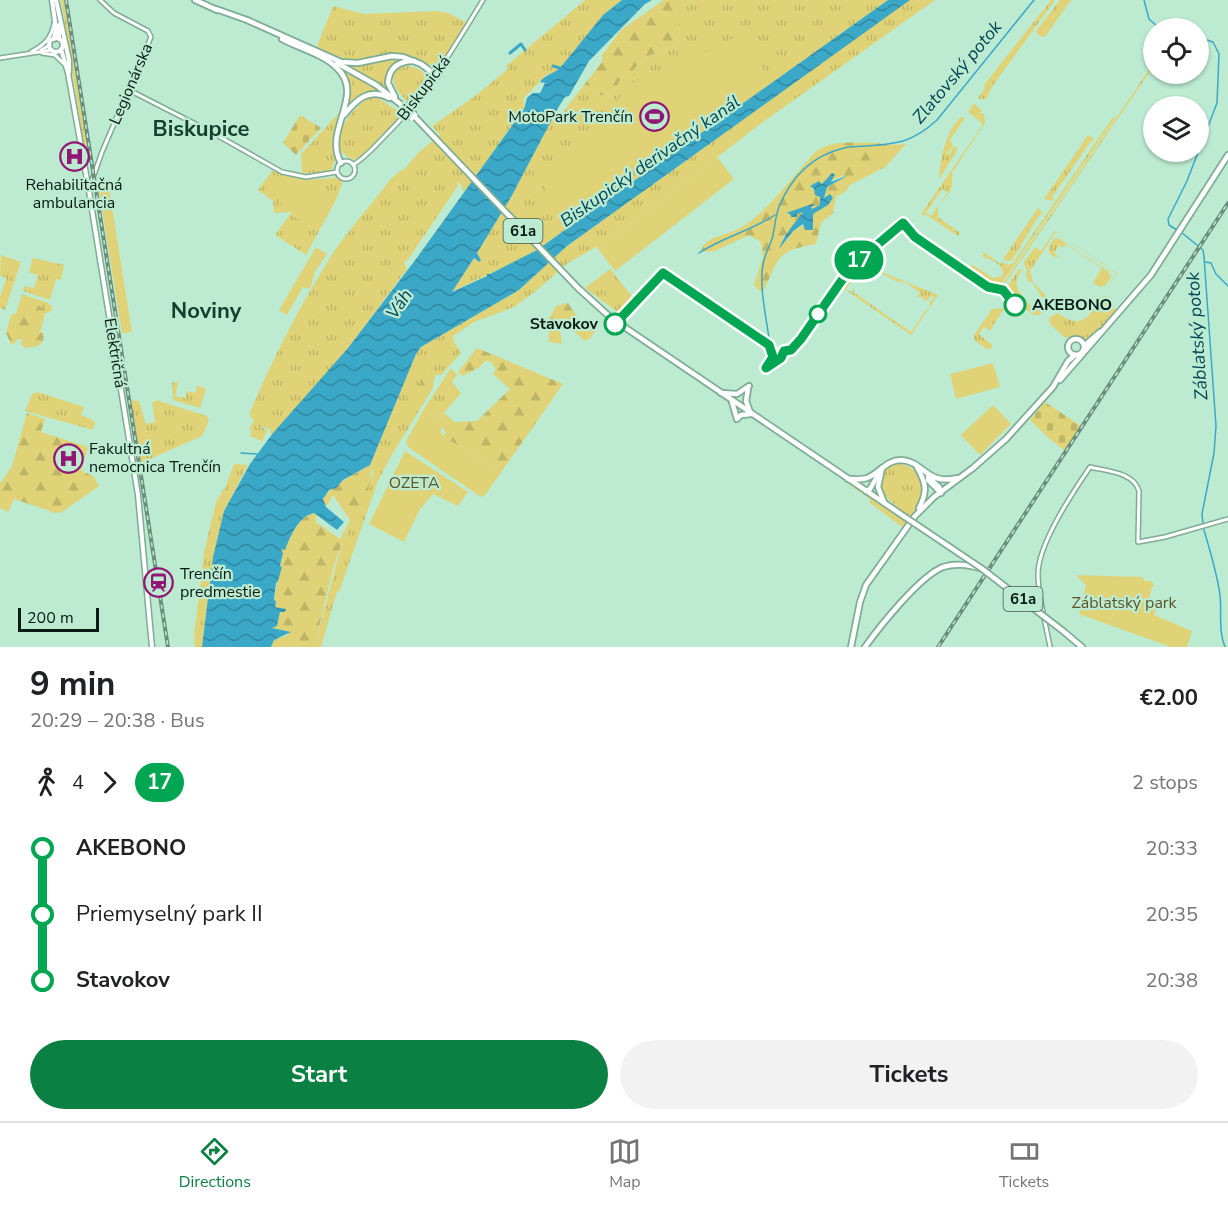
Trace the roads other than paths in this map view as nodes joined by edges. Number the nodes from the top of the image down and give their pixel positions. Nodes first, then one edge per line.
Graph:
1 (54, 0) edge
2 (100, 0) edge
3 (195, 0) edge
4 (483, 0) edge
5 (216, 9) junction
6 (57, 22) junction
7 (279, 37) junction
8 (56, 39) junction
9 (50, 45) junction
10 (57, 50) junction
11 (37, 52) junction
12 (26, 54) junction
13 (0, 58) edge
14 (415, 61) junction
15 (68, 73) junction
16 (436, 76) junction
17 (129, 90) junction
18 (403, 106) junction
19 (342, 117) junction
20 (427, 130) junction
21 (1228, 155) edge
22 (341, 162) junction
23 (353, 165) junction
24 (337, 172) junction
25 (86, 173) junction
26 (94, 173) junction
27 (481, 187) junction
28 (89, 191) junction
29 (1107, 326) junction
30 (1089, 339) junction
31 (1080, 340) junction
32 (1084, 346) junction
33 (1069, 351) junction
34 (1075, 355) junction
35 (1068, 361) junction
36 (1056, 384) junction
37 (719, 393) junction
38 (731, 401) junction
39 (751, 414) junction
40 (917, 467) junction
41 (882, 468) junction
42 (962, 477) junction
43 (848, 478) junction
44 (866, 491) junction
45 (941, 493) junction
46 (885, 503) junction
47 (915, 516) junction
48 (1228, 519) edge
49 (981, 568) junction
50 (152, 647) edge
51 (851, 647) edge
52 (865, 647) edge
53 (1050, 647) edge
54 (1082, 647) edge

1 - 6 main road
2 - 17 street, Legionárska
3 - 5 main road, 61a
4 - 16 street, Biskupická
5 - 7 main road, 61a
5 - 14 main road
6 - 8 main road
6 - 12 street
6 - 15 main road
7 - 18 main road, 61a
7 - 19 main road
8 - 9 main road
8 - 10 main road
9 - 10 main road
9 - 11 street
10 - 11 street
10 - 15 main road, Električná
11 - 12 street
11 - 15 street
12 - 13 street
14 - 16 main road
14 - 18 main road, 61a
15 - 25 main road, Električná
16 - 23 street, Biskupická
17 - 24 street, Biskupická
17 - 26 street, Legionárska
18 - 19 main road, 61a
18 - 20 main road, 61a, bridge
19 - 22 main road
20 - 27 main road, 61a
20 - 27 main road, 61a
21 - 29 main road
22 - 23 street
22 - 24 street
23 - 24 street, Biskupická
25 - 26 street
25 - 28 main road, Električná
26 - 28 street, Legionárska
27 - 37 main road, 61a
28 - 50 main road, Električná
29 - 30 main road
29 - 36 main road
30 - 31 main road
30 - 32 main road
31 - 32 main road
31 - 33 main road
32 - 34 main road
33 - 34 main road
33 - 35 main road
34 - 35 main road
35 - 36 main road
36 - 42 main road
37 - 38 main road, 61a
37 - 39 main road
38 - 39 main road, 61a
38 - 39 main road
39 - 43 main road, 61a
40 - 41 main road
40 - 42 main road
40 - 45 main road
40 - 47 main road
41 - 43 main road
41 - 44 main road
41 - 46 main road
42 - 45 main road
43 - 44 main road, 61a
44 - 46 main road, 61a
45 - 47 main road
46 - 49 main road, 61a, bridge
47 - 51 main road
48 - 53 street
49 - 52 main road
49 - 54 main road, 61a, bridge

